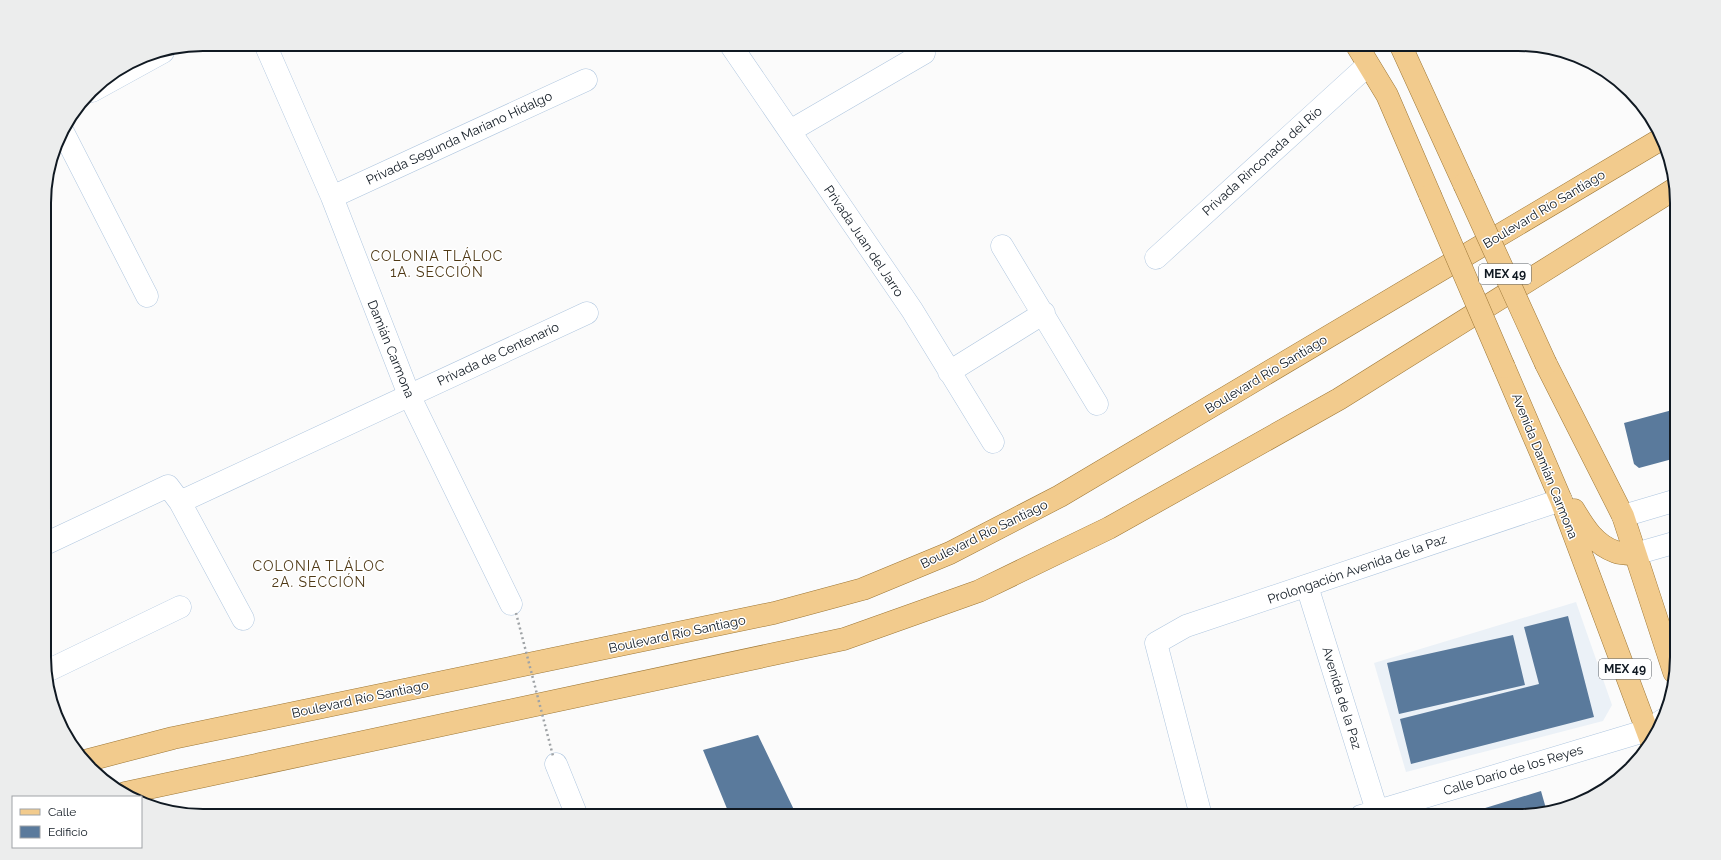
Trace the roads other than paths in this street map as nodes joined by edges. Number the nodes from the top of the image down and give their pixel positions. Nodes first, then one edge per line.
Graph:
1 (268, 51) edge
2 (735, 51) edge
3 (1360, 51) edge
4 (1403, 51) edge
5 (924, 53) dead end
6 (1368, 64) junction
7 (134, 68) edge
8 (120, 75) edge
9 (586, 80) dead end
10 (790, 131) junction
11 (66, 138) edge
12 (1657, 142) edge
13 (1670, 192) edge
14 (332, 197) junction
15 (1002, 246) dead end
16 (1156, 258) dead end
17 (147, 296) dead end
18 (587, 313) dead end
19 (1044, 313) junction
20 (949, 372) junction
21 (409, 395) junction
22 (1097, 404) dead end
23 (993, 442) dead end
24 (1546, 462) junction
25 (1561, 500) junction
26 (180, 502) junction
27 (1670, 502) edge
28 (1623, 516) junction
29 (51, 541) edge
30 (1670, 544) edge
31 (1600, 545) junction
32 (1635, 554) junction
33 (1308, 586) junction
34 (180, 607) dead end
35 (513, 608) road end
36 (1601, 608) junction
37 (243, 619) dead end
38 (1670, 660) edge
39 (51, 669) edge
40 (1653, 727) edge
41 (1651, 731) edge
42 (91, 759) edge
43 (555, 760) road end
44 (132, 791) edge
45 (574, 809) edge
46 (1199, 809) edge
47 (1368, 809) edge
48 (1383, 809) edge

1 - 14 street, Damián Carmona
2 - 10 street, Privada Juan del Jarro
3 - 6 main road, MEX 49
4 - 28 main road, MEX 49, bridge
5 - 10 street
6 - 16 street, Privada Rinconada del Río
6 - 24 main road, Avenida Damián Carmona / MEX 49, bridge
7 - 8 street
9 - 14 street, Privada Segunda Mariano Hidalgo
10 - 20 street, Privada Juan del Jarro
11 - 17 street
12 - 42 main road, Boulevard Río Santiago
13 - 44 main road
14 - 21 street, Damián Carmona
15 - 19 street
18 - 21 street, Privada de Centenario
19 - 20 street
19 - 22 street
20 - 23 street, Privada Juan del Jarro
21 - 26 street, Privada de Centenario
21 - 35 street, Damián Carmona
24 - 25 main road, Avenida Damián Carmona / MEX 49
24 - 31 main road
25 - 33 street, Prolongación Avenida de la Paz
25 - 36 main road, Avenida Damián Carmona / MEX 49
26 - 29 street
26 - 37 street
27 - 28 street
28 - 31 main road
28 - 32 main road, MEX 49
30 - 32 street
31 - 32 main road
31 - 36 main road
32 - 38 main road, MEX 49
33 - 46 street, Prolongación Avenida de la Paz
33 - 47 street, Avenida de la Paz
34 - 39 street
36 - 40 main road, Avenida Damián Carmona / MEX 49
41 - 48 street, Calle Darío de los Reyes
43 - 45 street

